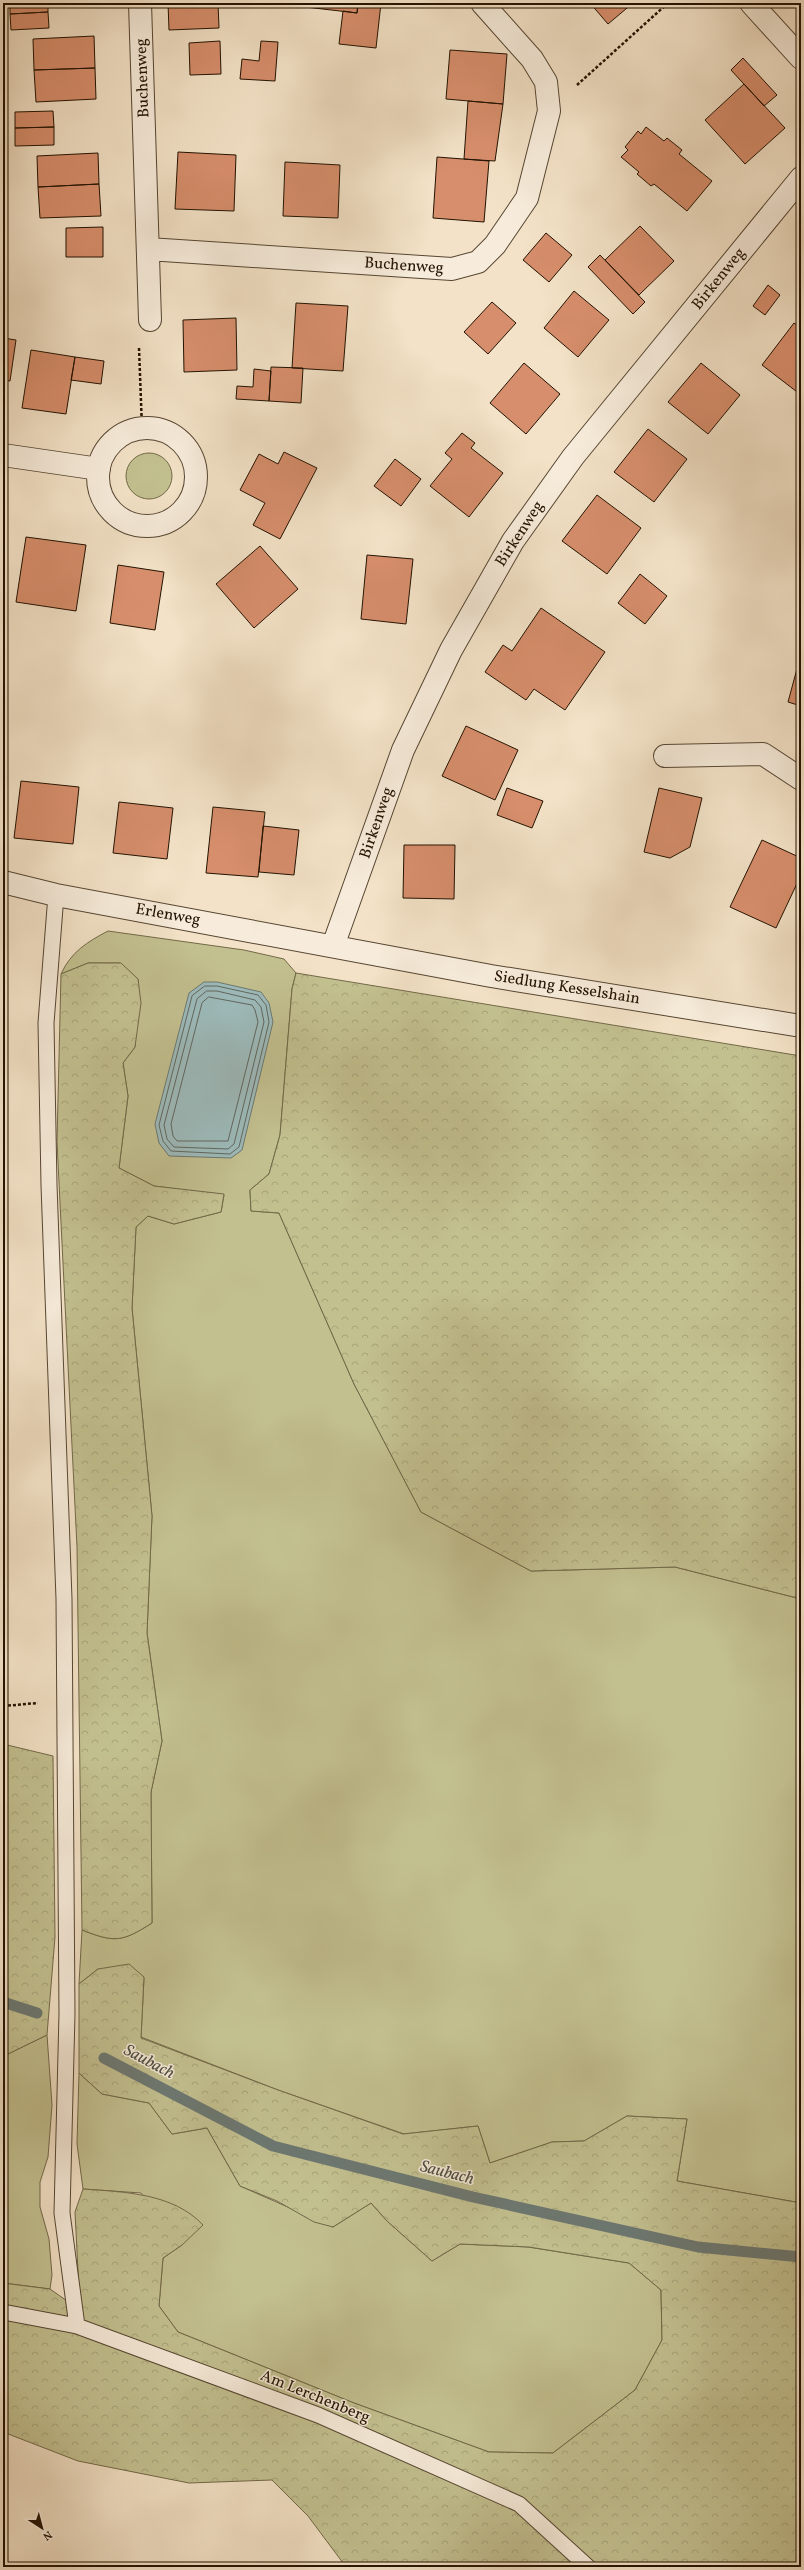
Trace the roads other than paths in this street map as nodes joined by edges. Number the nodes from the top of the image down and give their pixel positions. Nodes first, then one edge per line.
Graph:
1 (140, 3) edge
2 (482, 3) edge
3 (751, 3) edge
4 (801, 58) edge
5 (801, 178) edge
6 (148, 249) junction
7 (150, 320) road end
8 (3, 455) edge
9 (99, 469) junction
10 (665, 756) dead end
11 (801, 779) edge
12 (3, 882) edge
13 (56, 895) junction
14 (333, 946) junction
15 (801, 1026) edge
16 (3, 2312) edge
17 (77, 2326) junction
18 (588, 2567) edge

1 - 6 street, Buchenweg
2 - 6 street, Buchenweg
3 - 4 street
5 - 14 street, Birkenweg
6 - 7 street, Buchenweg
8 - 9 street
9 - 9 street
10 - 11 street
12 - 13 street, Erlenweg
13 - 14 street, Erlenweg
13 - 17 lane
14 - 15 street, Siedlung Kesselshain
16 - 17 lane, Am Lerchenberg
17 - 18 lane, Am Lerchenberg

